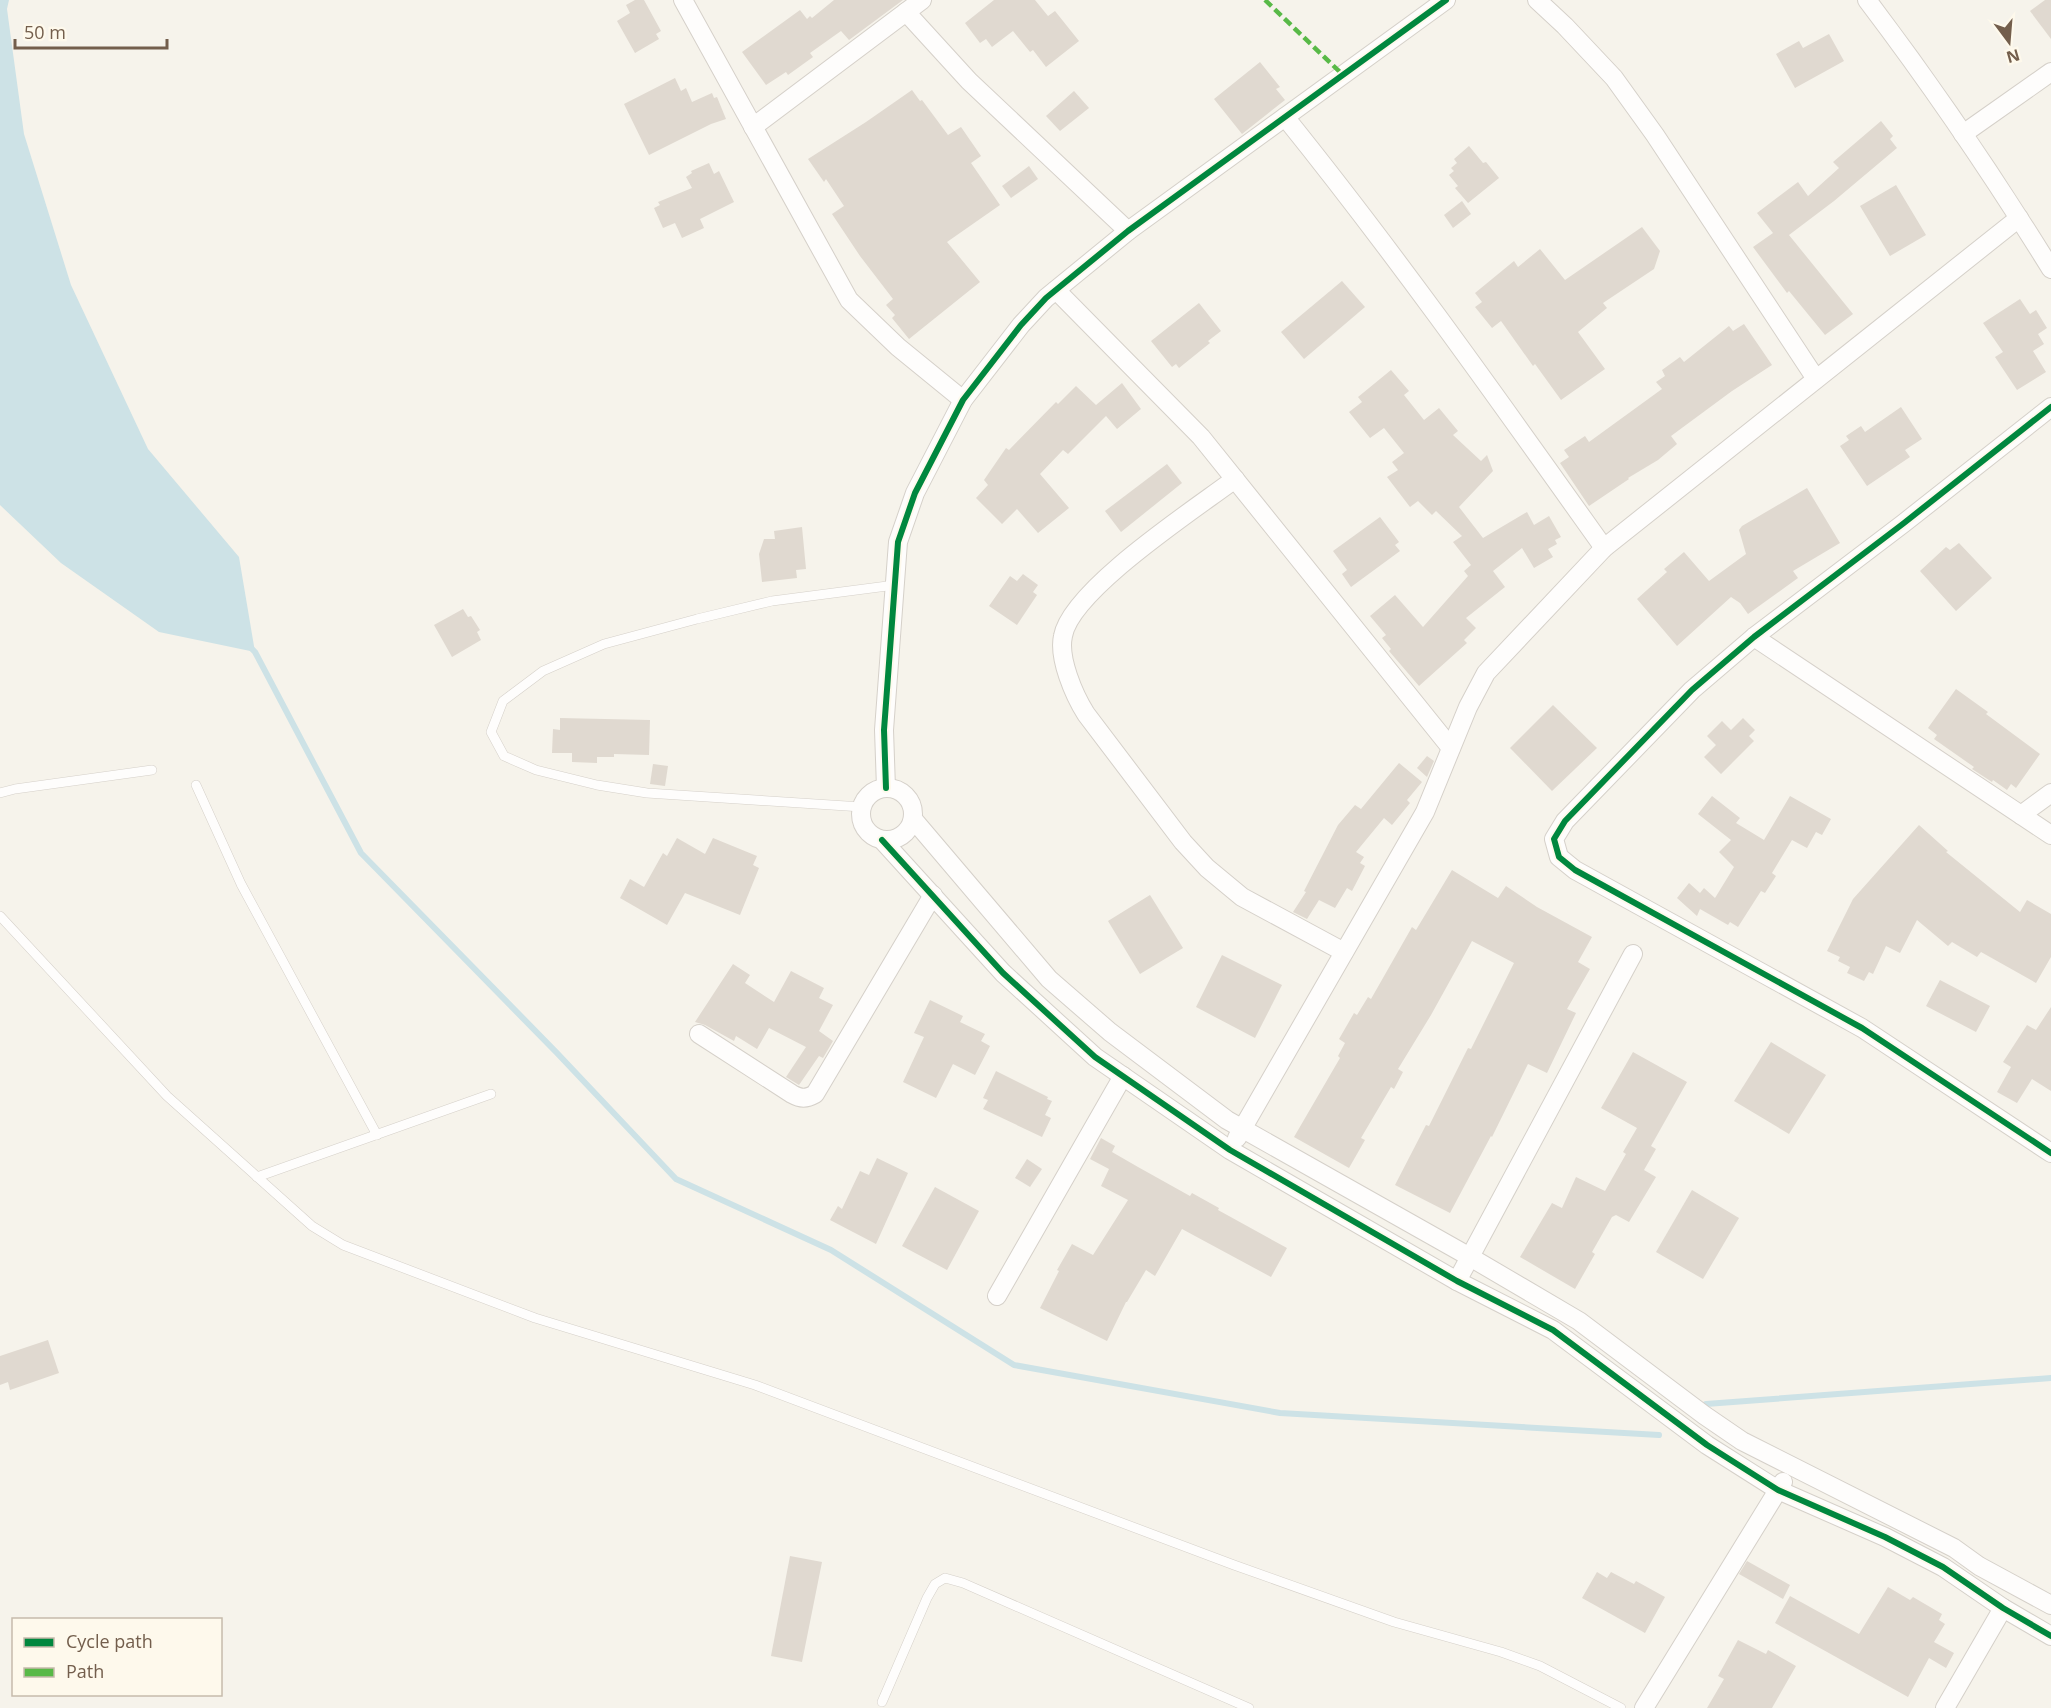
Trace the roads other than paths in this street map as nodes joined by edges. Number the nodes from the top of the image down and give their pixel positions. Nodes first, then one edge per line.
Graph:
1 (683, 0) edge
2 (922, 0) edge
3 (1446, 0) edge
4 (1537, 0) edge
5 (1868, 0) edge
6 (906, 12) junction
7 (2051, 72) edge
8 (1285, 117) junction
9 (753, 126) junction
10 (1963, 134) junction
11 (2019, 218) junction
12 (1128, 231) junction
13 (2051, 269) edge
14 (1056, 290) junction
15 (1816, 379) junction
16 (963, 400) junction
17 (2051, 407) edge
18 (1235, 479) junction
19 (1604, 548) junction
20 (895, 585) junction
21 (1754, 637) junction
22 (1451, 748) junction
23 (152, 770) dead end
24 (196, 785) dead end
25 (886, 788) junction
26 (2051, 793) edge
27 (0, 794) edge
28 (862, 807) junction
29 (2021, 815) junction
30 (913, 819) junction
31 (2051, 835) edge
32 (882, 840) junction
33 (933, 896) junction
34 (0, 916) edge
35 (1344, 952) junction
36 (1633, 954) dead end
37 (699, 1034) dead end
38 (1124, 1077) junction
39 (491, 1094) dead end
40 (1242, 1127) junction
41 (377, 1135) junction
42 (1230, 1150) junction
43 (2051, 1153) edge
44 (257, 1177) junction
45 (1470, 1257) junction
46 (1457, 1281) junction
47 (997, 1296) dead end
48 (1792, 1467) junction
49 (1778, 1490) junction
50 (2051, 1605) edge
51 (2003, 1608) junction
52 (2051, 1636) edge
53 (882, 1702) dead end
54 (1249, 1708) edge
55 (1621, 1708) edge
56 (1644, 1708) edge
57 (1945, 1708) edge

1 - 9 street
2 - 6 street
3 - 8 street
4 - 15 street
5 - 10 street
6 - 9 street
6 - 12 street
7 - 10 street
8 - 12 street
8 - 19 street
9 - 16 street
10 - 11 street
11 - 13 street
11 - 15 street
12 - 14 street
14 - 16 street
14 - 18 street
15 - 19 street
16 - 20 street
17 - 21 street
18 - 22 street
18 - 35 street
19 - 22 street
20 - 25 street
20 - 28 lane
21 - 29 street
21 - 43 street
22 - 35 street
23 - 27 lane
24 - 41 lane
25 - 28 street
25 - 30 street
26 - 29 street
28 - 32 street
29 - 31 street
30 - 32 street
30 - 40 street
32 - 33 street
33 - 37 street
33 - 38 street
34 - 44 lane
35 - 40 street
36 - 45 street
38 - 42 street
38 - 47 street
39 - 41 lane
40 - 42 street
40 - 45 street
41 - 44 lane
42 - 46 street
44 - 55 lane
45 - 46 street
45 - 48 street
46 - 49 street
48 - 49 street
48 - 50 street
49 - 51 street
49 - 56 street
51 - 52 street
51 - 57 street
53 - 54 lane

